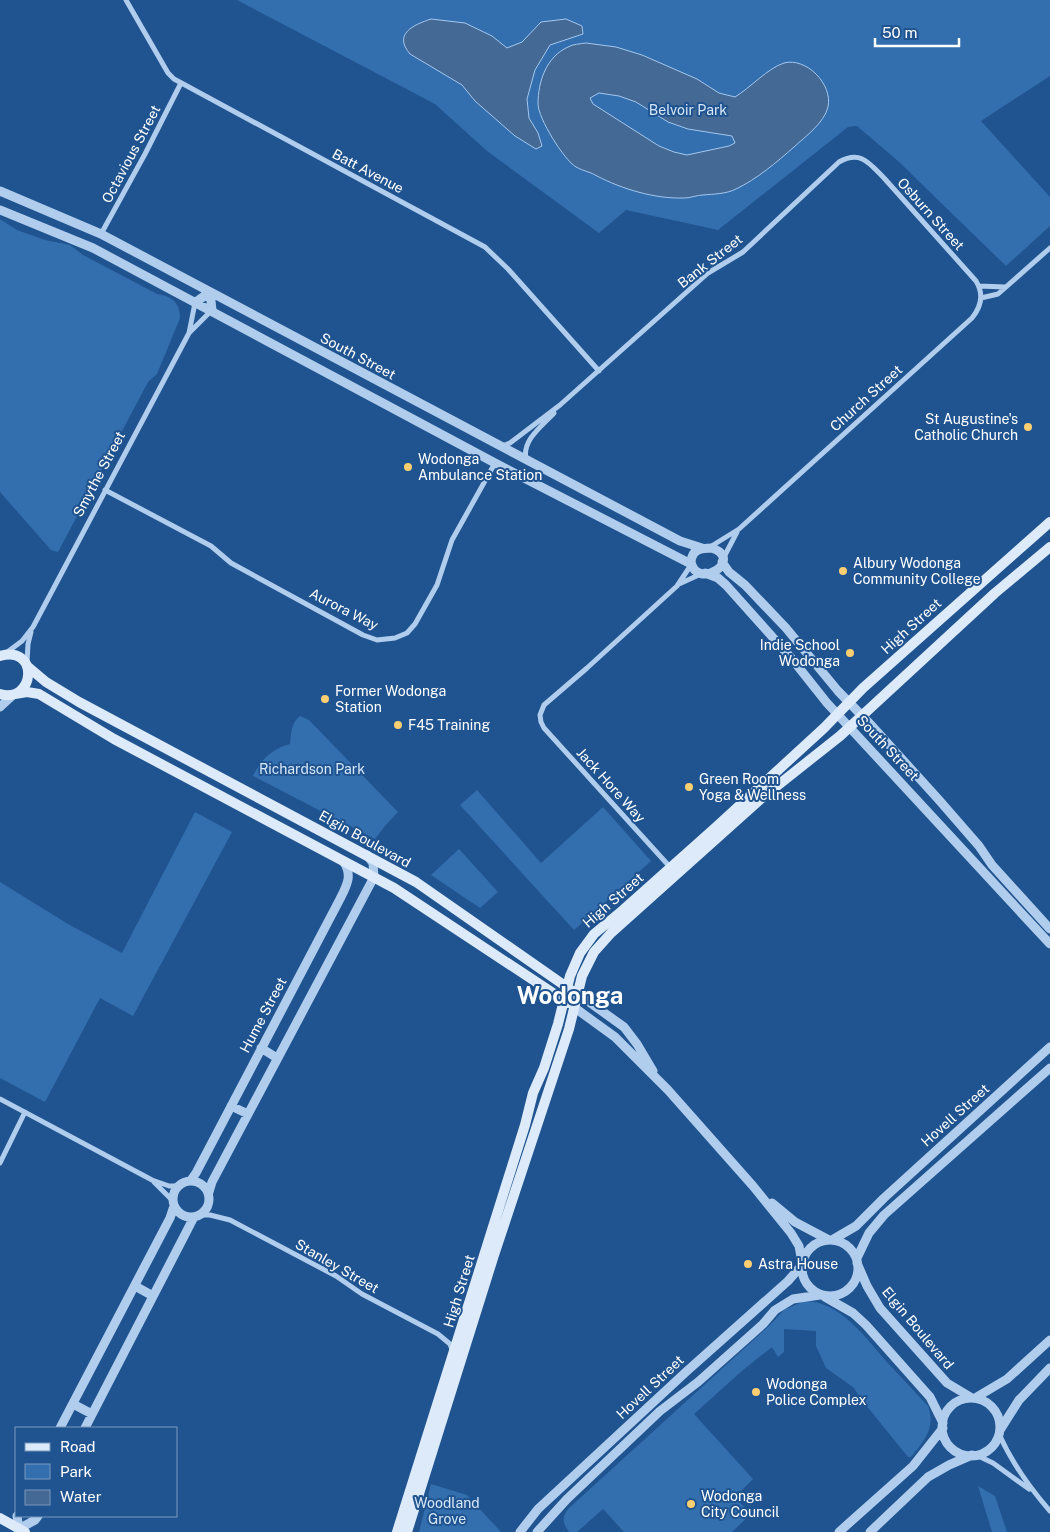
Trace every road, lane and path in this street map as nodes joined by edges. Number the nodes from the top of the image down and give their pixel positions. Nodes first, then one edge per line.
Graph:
1 (126, 0) edge
2 (180, 83) junction
3 (852, 156) joint
4 (0, 191) edge
5 (0, 210) edge
6 (101, 234) junction
7 (93, 248) junction
8 (1050, 248) edge
9 (979, 286) junction
10 (1005, 287) junction
11 (210, 292) junction
12 (981, 298) junction
13 (196, 302) junction
14 (212, 310) junction
15 (189, 333) junction
16 (599, 371) junction
17 (560, 405) junction
18 (431, 410) junction
19 (424, 424) junction
20 (501, 447) junction
21 (526, 460) junction
22 (495, 462) junction
23 (105, 490) junction
24 (598, 498) junction
25 (590, 512) junction
26 (1050, 522) edge
27 (739, 529) junction
28 (660, 531) junction
29 (652, 545) junction
30 (1050, 547) edge
31 (704, 548) junction
32 (722, 562) junction
33 (691, 564) junction
34 (705, 573) junction
35 (677, 586) junction
36 (33, 627) junction
37 (1, 655) edge
38 (27, 665) junction
39 (0, 694) edge
40 (14, 695) junction
41 (849, 702) junction
42 (0, 707) edge
43 (838, 714) junction
44 (862, 716) junction
45 (850, 727) junction
46 (962, 827) junction
47 (979, 846) junction
48 (961, 847) junction
49 (367, 854) junction
50 (343, 861) junction
51 (671, 868) junction
52 (374, 877) junction
53 (1050, 929) edge
54 (1050, 944) edge
55 (306, 964) junction
56 (322, 973) junction
57 (567, 987) junction
58 (578, 994) junction
59 (564, 1001) junction
60 (575, 1008) junction
61 (1050, 1047) edge
62 (261, 1048) junction
63 (277, 1058) junction
64 (1050, 1068) edge
65 (657, 1078) junction
66 (0, 1099) edge
67 (231, 1106) junction
68 (24, 1112) junction
69 (248, 1114) junction
70 (956, 1134) junction
71 (964, 1143) junction
72 (0, 1164) edge
73 (152, 1180) junction
74 (191, 1180) junction
75 (177, 1186) junction
76 (753, 1186) junction
77 (209, 1192) junction
78 (173, 1203) junction
79 (197, 1216) junction
80 (831, 1240) junction
81 (857, 1260) junction
82 (802, 1263) junction
83 (135, 1286) junction
84 (153, 1296) junction
85 (822, 1296) junction
86 (1050, 1340) edge
87 (454, 1352) junction
88 (1050, 1368) edge
89 (687, 1371) junction
90 (698, 1382) junction
91 (974, 1398) junction
92 (73, 1404) junction
93 (648, 1406) junction
94 (92, 1414) junction
95 (656, 1415) junction
96 (943, 1425) junction
97 (61, 1427) edge
98 (86, 1427) edge
99 (999, 1432) junction
100 (974, 1455) junction
101 (1034, 1492) junction
102 (538, 1509) junction
103 (1050, 1511) edge
104 (17, 1517) edge
105 (37, 1517) edge
106 (0, 1518) edge
107 (547, 1519) junction
108 (21, 1531) edge
109 (397, 1532) edge
110 (407, 1532) edge
111 (520, 1532) edge
112 (537, 1532) edge
113 (839, 1532) edge
114 (870, 1532) edge

1 - 2 street, Batt Avenue
2 - 6 street, Octavious Street
2 - 16 street, Batt Avenue
3 - 9 street, Osburn Street
3 - 16 street, Bank Street
4 - 6 street, South Street
5 - 7 street, South Street
6 - 7 street
6 - 11 street, South Street
7 - 13 street, South Street
8 - 10 street
9 - 10 street
9 - 12 street, Osburn Street
10 - 12 street
11 - 13 street
11 - 14 street
11 - 18 street, South Street
12 - 27 street, Church Street
13 - 14 street, South Street
13 - 15 street, Smythe Street
14 - 15 street, Smythe Street
14 - 19 street, South Street
15 - 23 street, Smythe Street
16 - 17 street, Bank Street
17 - 20 street, Bank Street
17 - 21 street, Bank Street
18 - 19 street
18 - 20 street, South Street
19 - 22 street, South Street
20 - 21 street, South Street
21 - 24 street, South Street
22 - 23 street, Aurora Way
22 - 25 street, South Street
23 - 36 street, Smythe Street
24 - 25 street
24 - 28 street, South Street
25 - 29 street, South Street
26 - 41 main road, High Street
27 - 31 street, Church Street
27 - 32 street, Church Street
28 - 29 street
28 - 31 street, South Street
29 - 33 street, South Street
30 - 44 main road, High Street
31 - 32 street
31 - 33 street
32 - 34 street
32 - 41 street, South Street
33 - 34 street
33 - 35 street
34 - 35 street
34 - 43 street, South Street
35 - 51 street, Jack Hore Way
36 - 37 street, Smythe Street
36 - 38 street, Smythe Street
37 - 38 main road, Elgin Boulevard
38 - 40 main road
38 - 49 main road, Elgin Boulevard
39 - 40 main road, Elgin Boulevard
40 - 42 street
40 - 50 main road, Elgin Boulevard
41 - 43 main road, High Street
41 - 44 street, South Street
43 - 45 street, South Street
43 - 51 main road, High Street
44 - 45 main road, High Street
44 - 46 street, South Street
45 - 48 street, South Street
45 - 58 main road, High Street
46 - 47 street, South Street
46 - 48 street
47 - 48 street
47 - 53 street, South Street
48 - 54 street, South Street
49 - 52 street
49 - 57 main road, Elgin Boulevard
50 - 52 main road, Elgin Boulevard
50 - 55 street, Hume Street
51 - 57 main road, High Street
52 - 56 street
52 - 59 main road, Elgin Boulevard
55 - 56 street
55 - 62 street, Hume Street
56 - 63 street
57 - 58 main road, Elgin Boulevard
57 - 59 main road, High Street
58 - 60 main road, High Street
58 - 65 street, Elgin Boulevard
59 - 60 main road, Elgin Boulevard
59 - 87 main road, High Street
60 - 65 street, Elgin Boulevard
60 - 110 main road, High Street
61 - 70 street, Hovell Street
62 - 63 street
62 - 67 street, Hume Street
63 - 69 street
64 - 71 street, Hovell Street
65 - 76 street, Elgin Boulevard
66 - 68 street
67 - 69 street
67 - 74 street, Hume Street
68 - 72 street
68 - 73 street
69 - 77 street
70 - 71 street
70 - 80 street, Hovell Street
71 - 81 street, Hovell Street
73 - 75 street
73 - 78 street
74 - 75 street
74 - 77 street
75 - 78 street
76 - 80 street, Elgin Boulevard
76 - 82 street, Elgin Boulevard
77 - 79 street
78 - 79 street
78 - 83 street
79 - 84 street
79 - 87 street, Stanley Street
80 - 81 street
80 - 82 street
81 - 85 street
81 - 91 street, Elgin Boulevard
82 - 85 street
82 - 89 street, Hovell Street
83 - 84 street
83 - 92 street
84 - 94 street
85 - 90 street, Hovell Street
85 - 96 street
86 - 91 street
87 - 109 main road, High Street
88 - 99 street
89 - 90 street
89 - 93 street, Hovell Street
90 - 95 street, Hovell Street
91 - 96 street
91 - 99 street
92 - 94 street
92 - 97 street
93 - 95 street
93 - 102 street, Hovell Street
94 - 98 street
95 - 107 street, Hovell Street
96 - 100 street
96 - 113 street
99 - 100 street
99 - 101 street
100 - 101 street
100 - 114 street
101 - 103 street
102 - 107 street
102 - 111 street, Hovell Street
104 - 108 street
105 - 108 street
106 - 108 main road
107 - 112 street, Hovell Street

